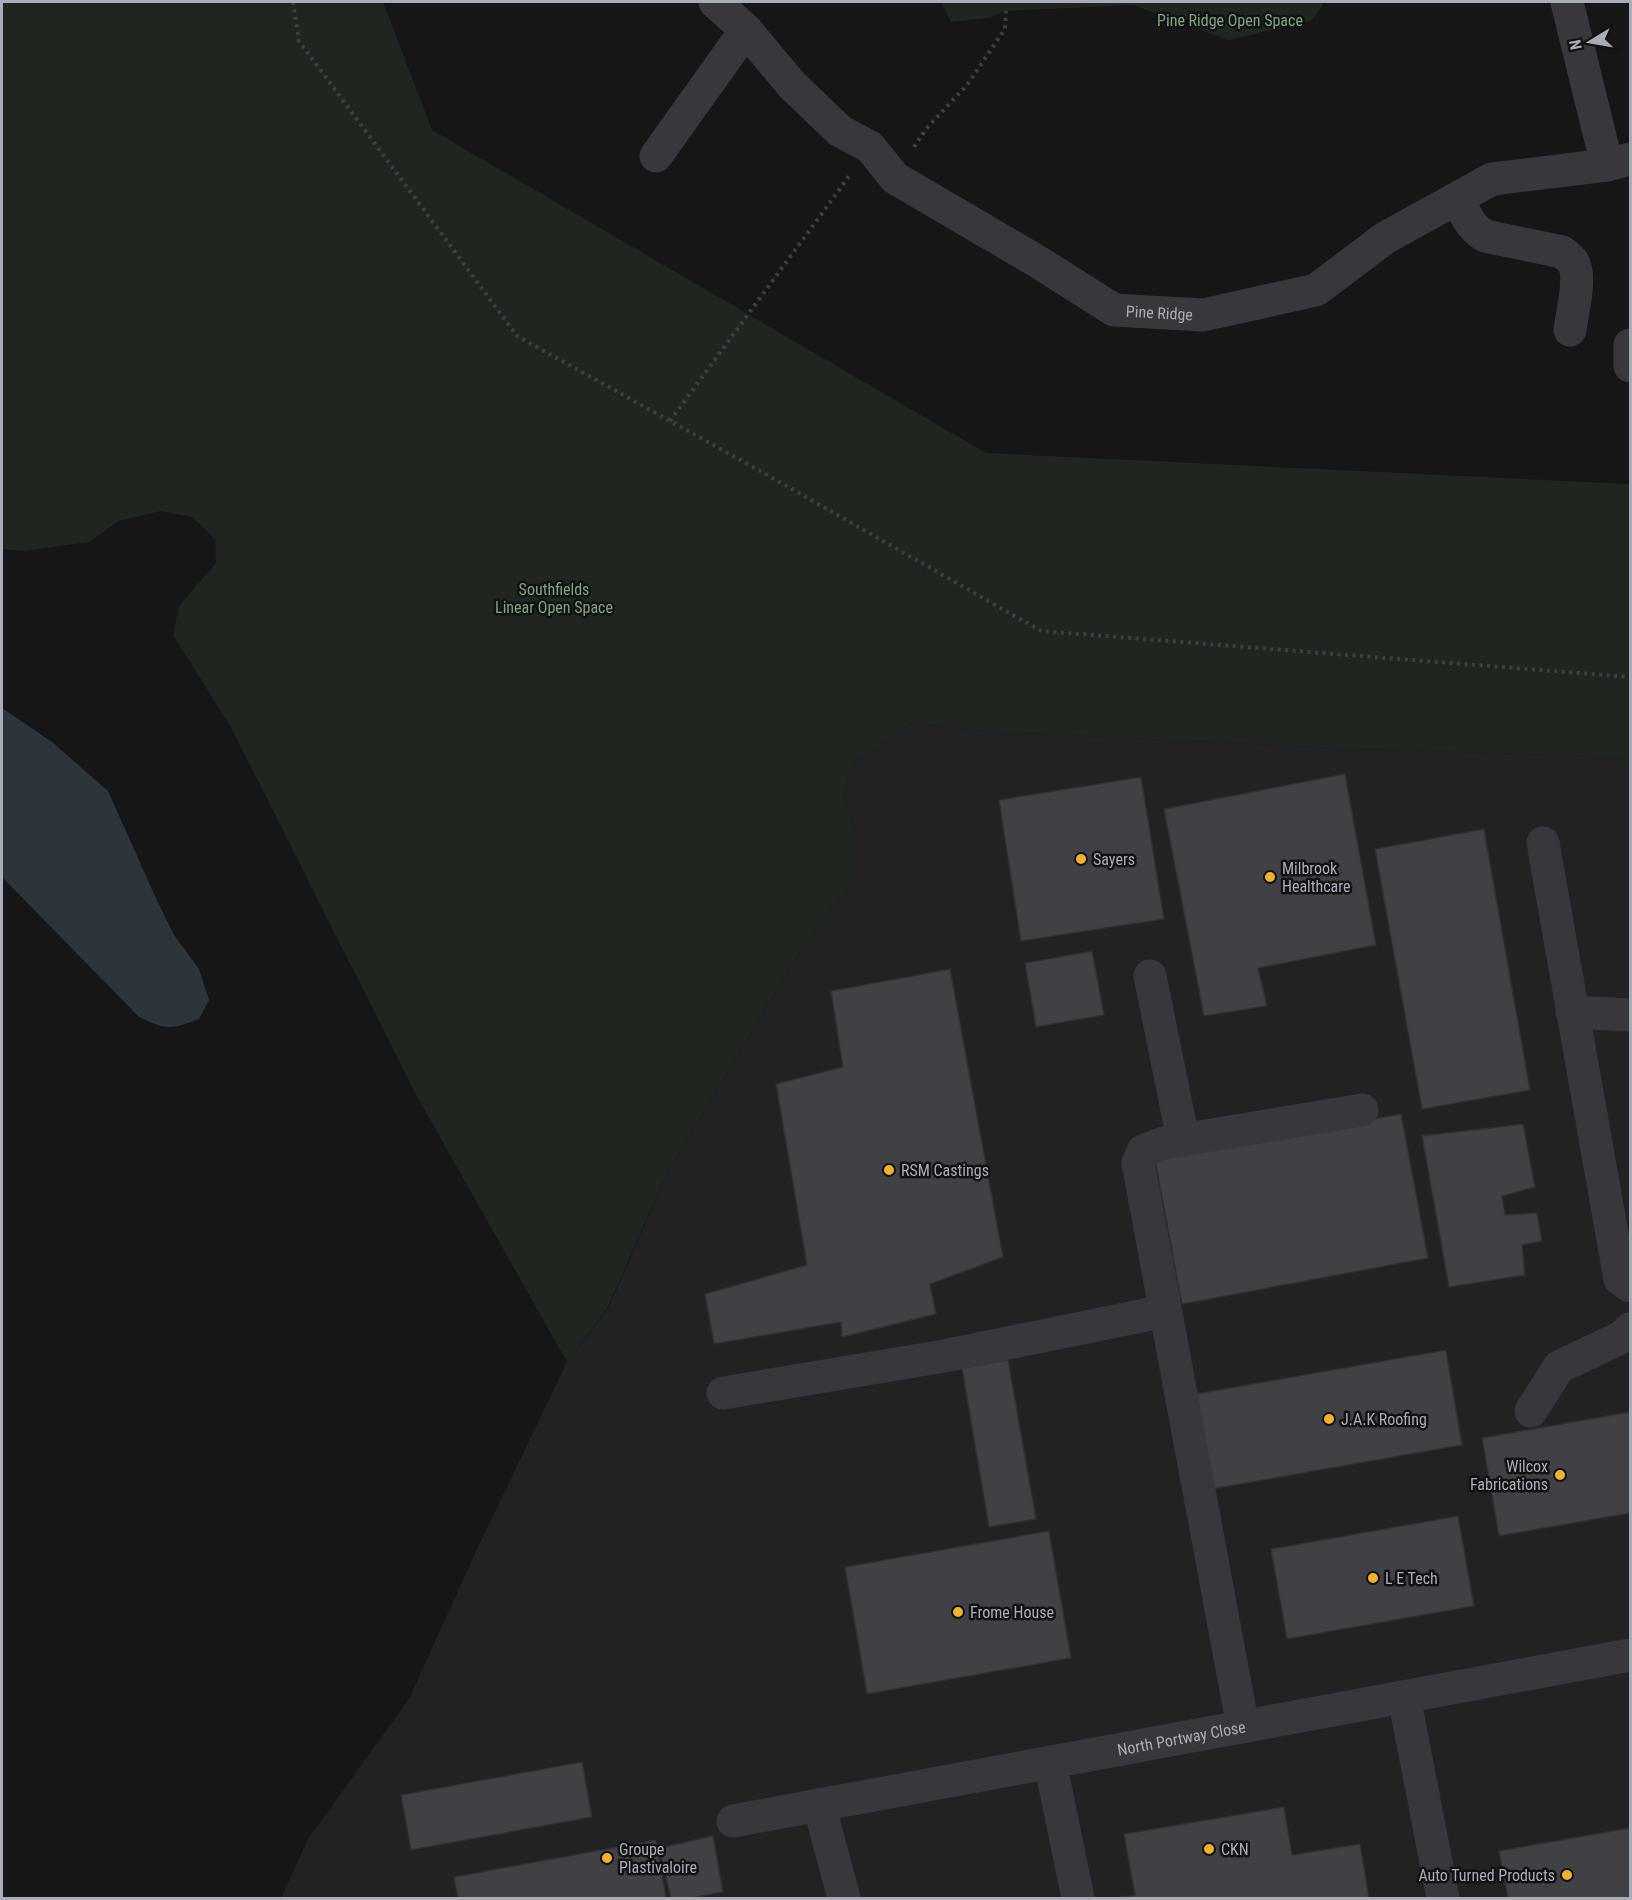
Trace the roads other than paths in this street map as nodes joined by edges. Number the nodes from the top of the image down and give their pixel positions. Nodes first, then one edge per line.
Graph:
1 (715, 2) edge
2 (1568, 2) edge
3 (746, 30) junction
4 (656, 156) dead end
5 (1619, 162) edge
6 (1458, 198) junction
7 (1570, 330) dead end
8 (1630, 345) edge
9 (1630, 366) edge
10 (1543, 843) dead end
11 (1150, 976) dead end
12 (1572, 1012) junction
13 (1630, 1015) edge
14 (1362, 1110) dead end
15 (1183, 1139) junction
16 (1630, 1286) edge
17 (1165, 1311) junction
18 (1630, 1329) edge
19 (723, 1393) dead end
20 (1530, 1411) dead end
21 (1630, 1655) edge
22 (1404, 1697) junction
23 (1243, 1727) junction
24 (1050, 1762) junction
25 (819, 1805) junction
26 (733, 1821) dead end
27 (844, 1899) edge
28 (1078, 1899) edge
29 (1443, 1899) edge

1 - 3 street, Pine Ridge
2 - 5 street
3 - 4 street
3 - 6 street, Pine Ridge
5 - 6 street, Pine Ridge
6 - 7 street
8 - 9 street
10 - 12 street
11 - 15 street
12 - 13 street
12 - 16 street
14 - 15 street
15 - 17 street
17 - 19 street
17 - 23 street
18 - 20 street
21 - 22 street, North Portway Close
22 - 23 street, North Portway Close
22 - 29 street
23 - 24 street, North Portway Close
24 - 25 street, North Portway Close
24 - 28 street
25 - 26 street, North Portway Close
25 - 27 street

